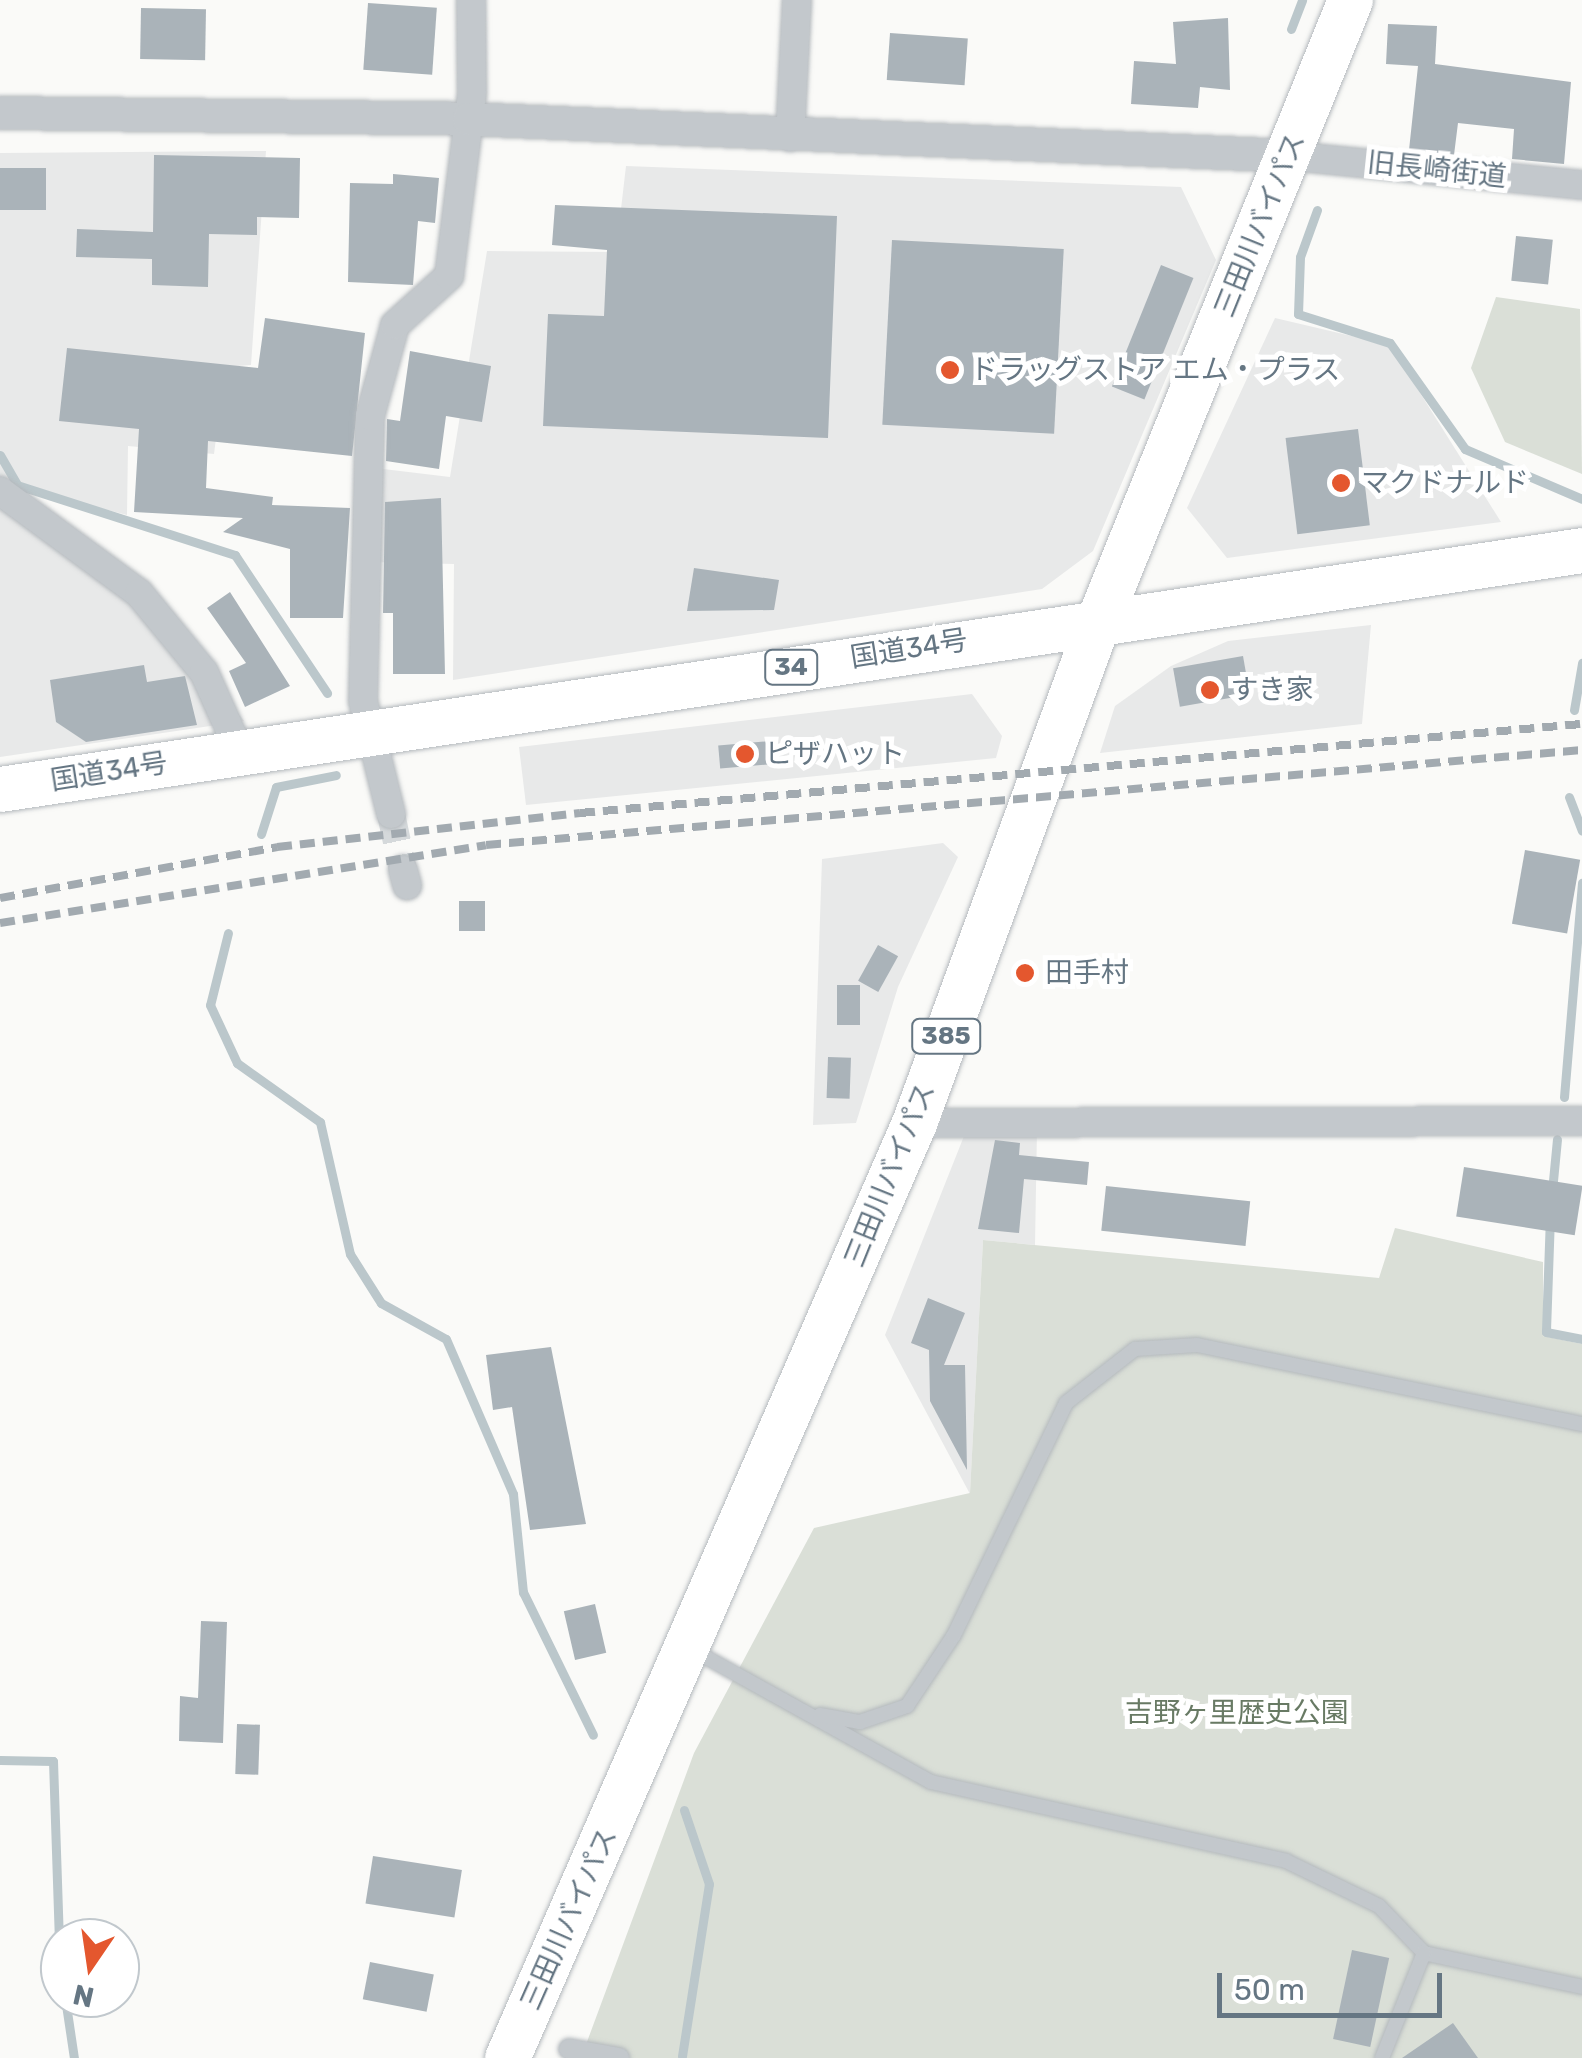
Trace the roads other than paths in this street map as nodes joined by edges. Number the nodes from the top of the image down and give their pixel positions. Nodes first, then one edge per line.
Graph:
1 (471, 0) edge
2 (797, 0) edge
3 (1350, 0) edge
4 (0, 113) edge
5 (469, 119) junction
6 (790, 137) junction
7 (1292, 156) junction
8 (1582, 185) edge
9 (0, 491) edge
10 (1582, 550) edge
11 (1099, 619) junction
12 (372, 733) junction
13 (240, 752) junction
14 (0, 789) edge
15 (391, 814) tunnel mouth
16 (1582, 1121) edge
17 (914, 1123) junction
18 (1582, 1424) edge
19 (690, 1649) junction
20 (820, 1715) junction
21 (1424, 1953) junction
22 (1582, 1987) edge
23 (569, 2049) dead end
24 (507, 2058) edge
25 (618, 2058) edge
26 (1382, 2058) edge

1 - 5 street
2 - 6 street
3 - 7 highway, 三田川バイパス / 385
4 - 5 street
5 - 6 street
5 - 12 street
6 - 7 street
7 - 8 street, 旧長崎街道
7 - 11 highway, 三田川バイパス / 385
9 - 13 street
10 - 11 highway, 国道34号 / 34
11 - 12 highway, 国道34号 / 34
11 - 17 highway, 三田川バイパス / 385
12 - 13 highway, 国道34号 / 34
12 - 15 street
13 - 14 highway, 国道34号 / 34
16 - 17 street
17 - 19 highway, 三田川バイパス / 385
18 - 20 lane
19 - 20 lane
19 - 24 highway, 三田川バイパス / 385
20 - 21 lane
21 - 22 lane
21 - 26 lane
23 - 25 street

